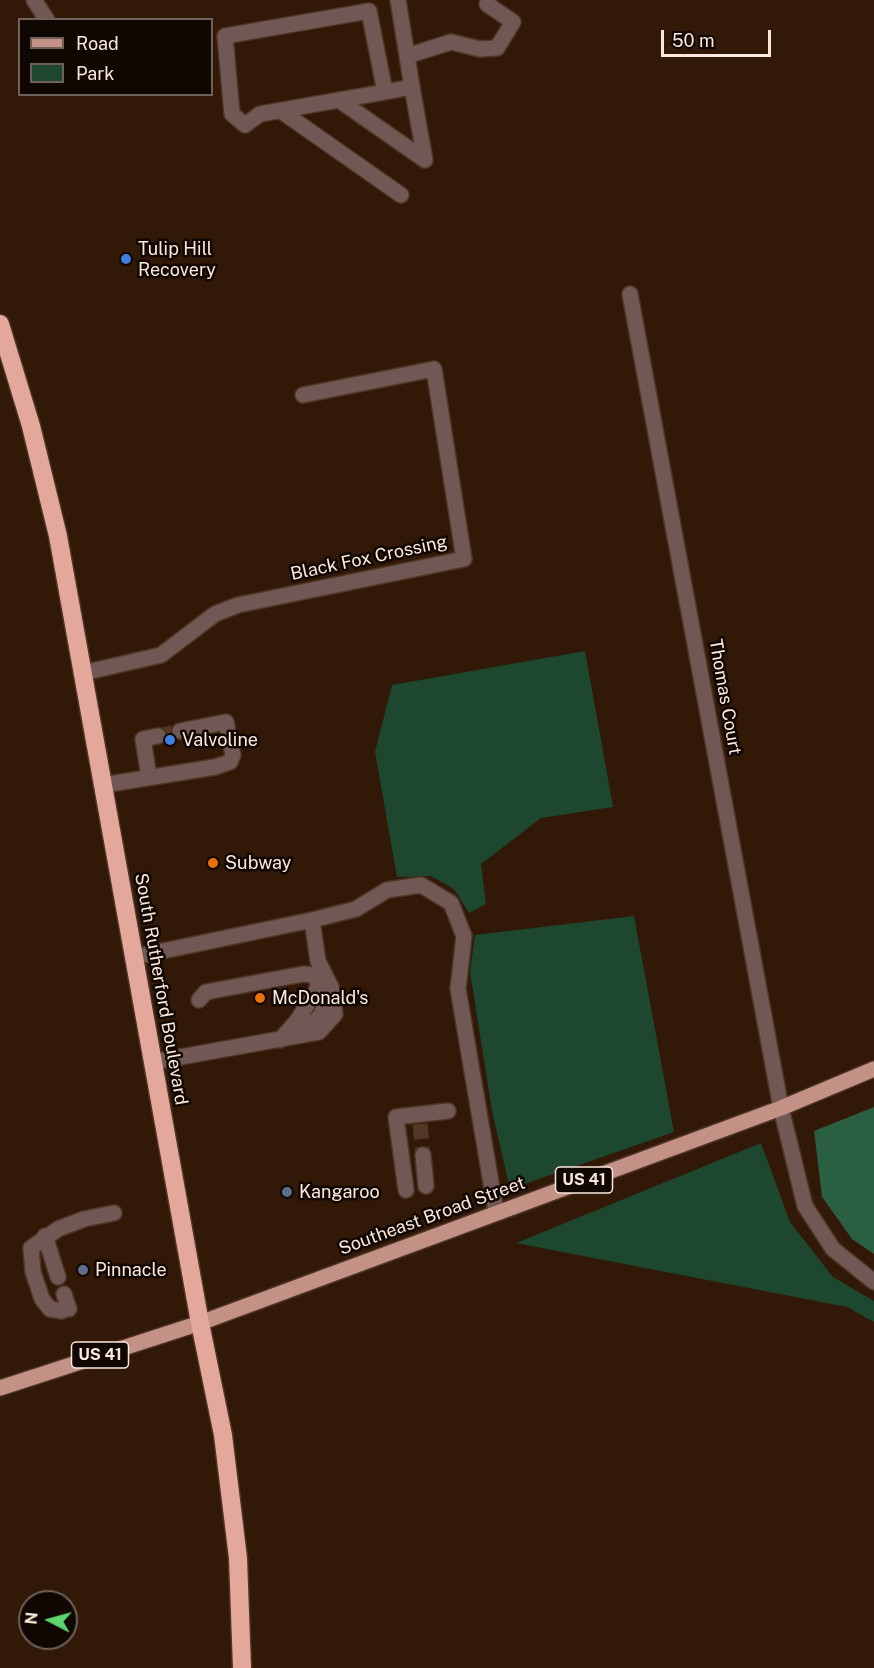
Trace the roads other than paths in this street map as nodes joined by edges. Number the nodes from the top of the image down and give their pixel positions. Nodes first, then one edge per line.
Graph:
1 (34, 0) edge
2 (398, 0) edge
3 (487, 4) dead end
4 (45, 18) edge
5 (407, 56) junction
6 (412, 87) junction
7 (385, 92) junction
8 (339, 100) junction
9 (281, 111) junction
10 (401, 195) dead end
11 (630, 294) dead end
12 (0, 324) edge
13 (303, 395) dead end
14 (83, 673) junction
15 (180, 732) tunnel mouth
16 (158, 736) tunnel mouth
17 (149, 777) junction
18 (103, 784) junction
19 (312, 920) junction
20 (135, 957) junction
21 (200, 1000) dead end
22 (284, 1039) junction
23 (153, 1062) junction
24 (874, 1069) edge
25 (781, 1108) junction
26 (448, 1111) dead end
27 (423, 1155) tunnel mouth
28 (426, 1186) dead end
29 (406, 1190) dead end
30 (496, 1212) junction
31 (114, 1213) dead end
32 (45, 1236) junction
33 (58, 1277) dead end
34 (874, 1282) edge
35 (64, 1293) dead end
36 (200, 1323) junction
37 (0, 1388) edge
38 (242, 1668) edge

1 - 4 street
2 - 5 street
3 - 5 street
5 - 6 street
6 - 7 street
6 - 8 street
7 - 8 street
7 - 9 street
8 - 9 street
9 - 10 street
11 - 25 street, Thomas Court
12 - 14 highway, South Rutherford Boulevard
13 - 14 street, Black Fox Crossing
14 - 18 highway, South Rutherford Boulevard
15 - 17 street
16 - 17 street
17 - 18 street
18 - 20 highway, South Rutherford Boulevard
19 - 20 street
19 - 22 street
19 - 30 street
20 - 23 highway, South Rutherford Boulevard
21 - 22 street
22 - 23 street
23 - 36 highway, South Rutherford Boulevard
24 - 25 main road, Southeast Broad Street / US 41
25 - 30 main road, Southeast Broad Street / US 41
25 - 34 street, Thomas Court
26 - 29 street
27 - 28 street
30 - 36 main road, Southeast Broad Street / US 41
31 - 32 street
32 - 33 street
32 - 35 street
36 - 37 main road, Southeast Broad Street / US 41
36 - 38 highway, South Rutherford Boulevard

